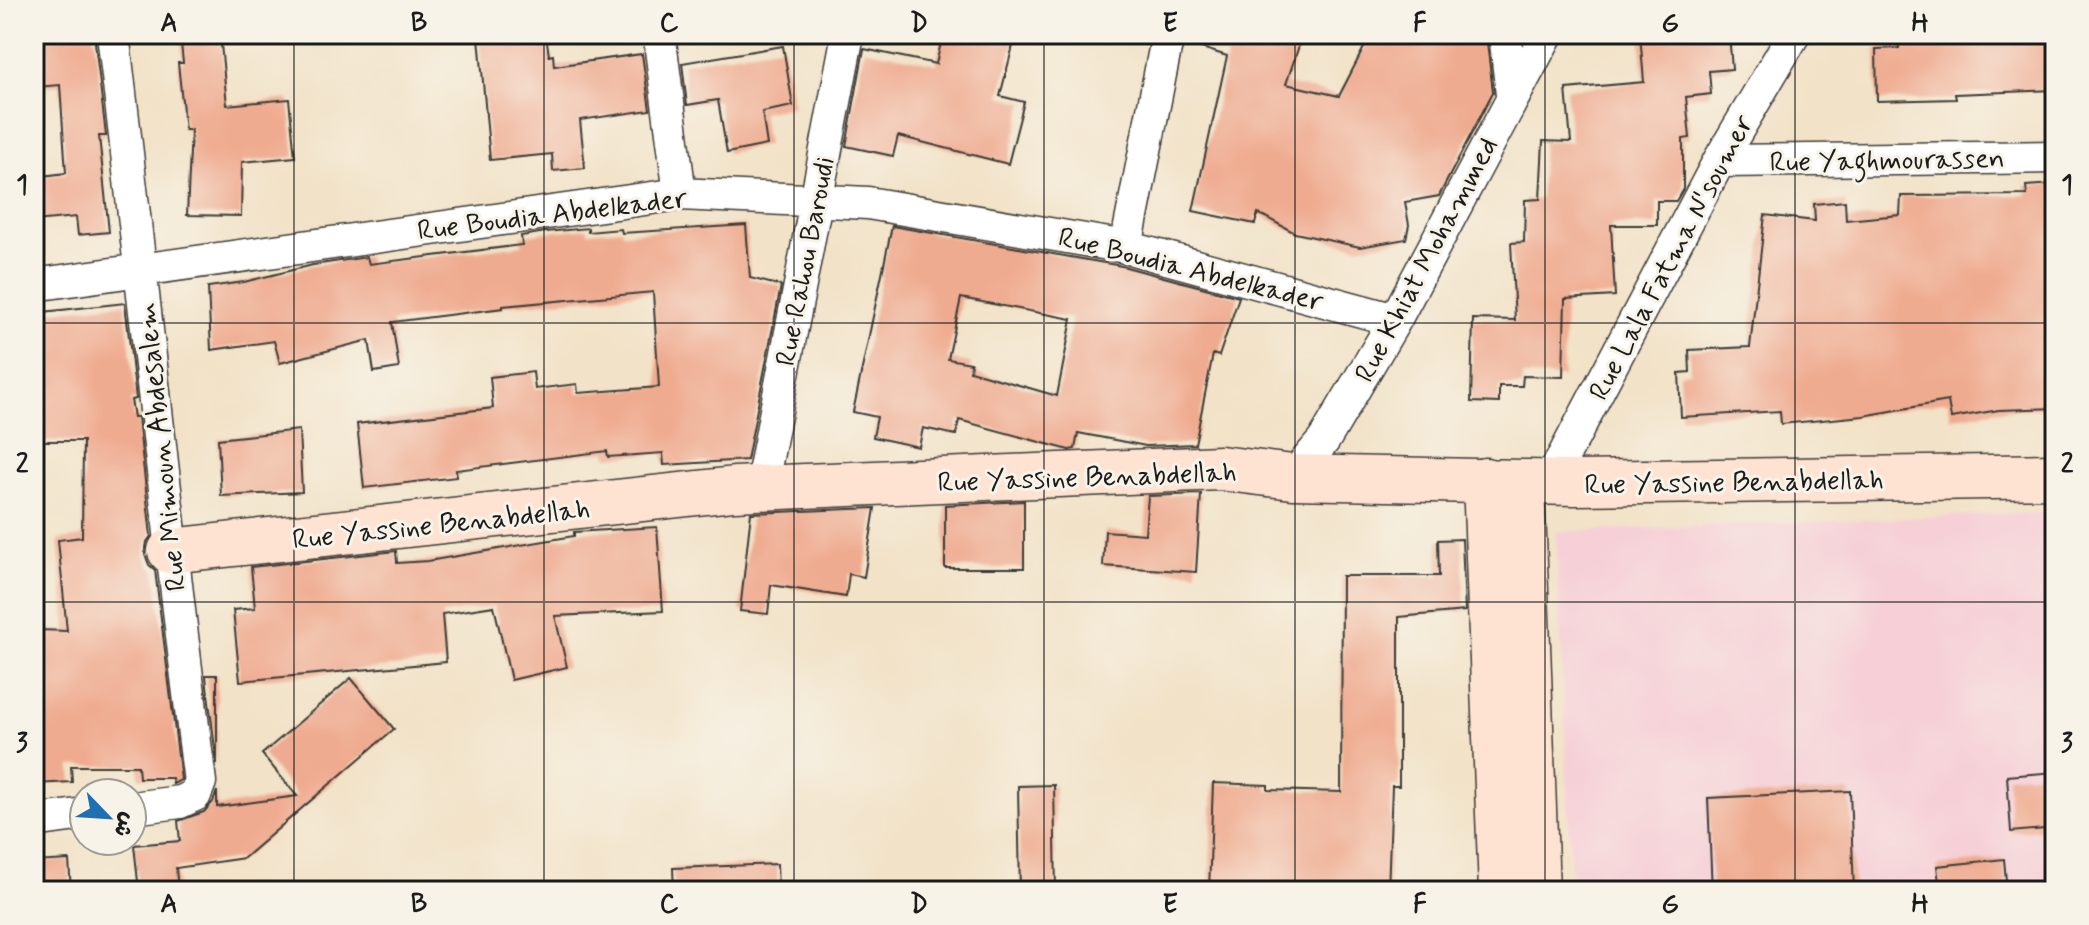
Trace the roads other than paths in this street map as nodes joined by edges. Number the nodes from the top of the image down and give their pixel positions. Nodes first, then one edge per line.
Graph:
1 (113, 34) edge
2 (659, 34) edge
3 (848, 34) edge
4 (1168, 34) edge
5 (1505, 34) edge
6 (1547, 34) edge
7 (1794, 34) edge
8 (1512, 95) junction
9 (2055, 157) edge
10 (1719, 161) junction
11 (680, 194) junction
12 (816, 200) junction
13 (1126, 247) junction
14 (141, 270) junction
15 (34, 285) edge
16 (1395, 320) junction
17 (2055, 476) edge
18 (1293, 477) junction
19 (1519, 481) junction
20 (761, 489) junction
21 (170, 551) junction
22 (148, 806) edge
23 (68, 816) edge
24 (34, 821) edge
25 (1501, 891) edge
26 (1537, 891) edge

1 - 14 street, Rue Mimoun Abdesalem
2 - 11 street
3 - 12 street, Rue Rahou Baroudi
4 - 13 street
5 - 8 street
6 - 8 street, Rue Khiat Mohammed
7 - 10 street, Rue Lala Fatma N'soumer
8 - 16 street, Rue Khiat Mohammed
9 - 10 street, Rue Yaghmourassen
10 - 19 street, Rue Lala Fatma N'soumer
11 - 12 street, Rue Boudia Abdelkader
11 - 14 street, Rue Boudia Abdelkader
12 - 13 street, Rue Boudia Abdelkader
12 - 20 street, Rue Rahou Baroudi
13 - 16 street, Rue Boudia Abdelkader
14 - 15 street, Rue Boudia Abdelkader
14 - 21 street, Rue Mimoun Abdesalem
16 - 18 street, Rue Khiat Mohammed
17 - 19 street, Rue Yassine Benabdellah
18 - 19 street, Rue Yassine Benabdellah
18 - 20 street, Rue Yassine Benabdellah
19 - 25 street
19 - 26 street
20 - 21 street, Rue Yassine Benabdellah
21 - 22 street, Rue Mimoun Abdesalem
23 - 24 street

